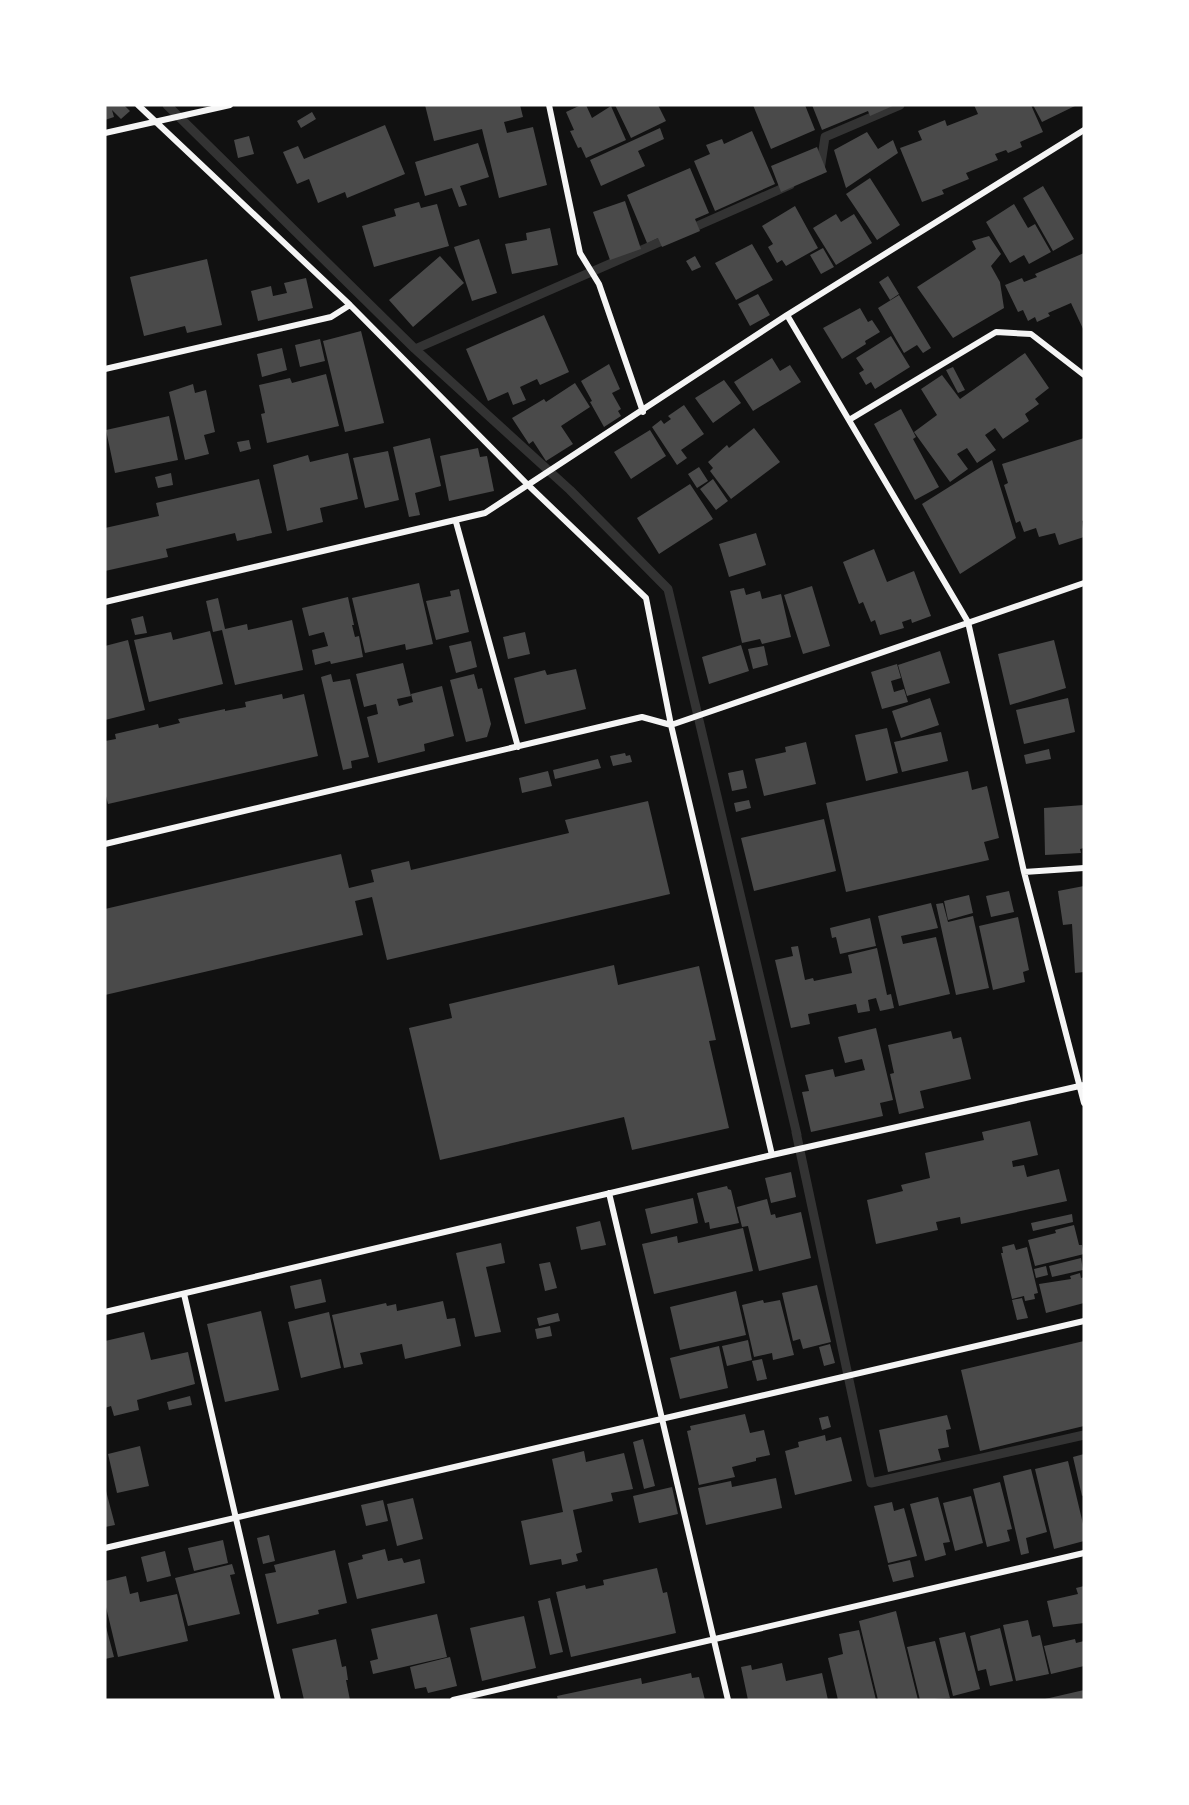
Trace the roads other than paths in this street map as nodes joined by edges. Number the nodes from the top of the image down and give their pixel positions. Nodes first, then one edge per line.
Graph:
1 (138, 105) edge
2 (230, 105) edge
3 (549, 105) edge
4 (155, 121) junction
5 (1084, 130) edge
6 (105, 134) edge
7 (350, 305) junction
8 (787, 315) junction
9 (105, 369) edge
10 (1084, 375) edge
11 (643, 412) junction
12 (849, 420) junction
13 (527, 484) junction
14 (456, 522) junction
15 (1084, 584) edge
16 (105, 602) edge
17 (968, 622) junction
18 (672, 725) junction
19 (518, 747) junction
20 (105, 844) edge
21 (1084, 868) edge
22 (1024, 872) junction
23 (1082, 1086) edge
24 (1084, 1103) edge
25 (772, 1155) junction
26 (609, 1193) junction
27 (184, 1294) junction
28 (105, 1312) edge
29 (1084, 1321) edge
30 (662, 1419) junction
31 (236, 1518) junction
32 (105, 1548) edge
33 (1084, 1552) edge
34 (714, 1639) junction
35 (278, 1700) edge
36 (453, 1700) edge
37 (728, 1700) edge

1 - 4 street
2 - 4 street
3 - 11 street
4 - 6 street
4 - 7 street
5 - 8 street
7 - 9 street
7 - 13 street
8 - 11 street
8 - 12 street
10 - 12 street
11 - 13 street
12 - 17 street
13 - 14 street
13 - 18 street
14 - 16 street
14 - 19 street
15 - 17 street
17 - 18 street
17 - 22 street
18 - 19 street
18 - 25 street
19 - 20 street
21 - 22 street
22 - 23 street
23 - 24 street
23 - 25 street
25 - 26 street
26 - 27 street
26 - 30 street
27 - 28 street
27 - 31 street
29 - 30 street
30 - 31 street
30 - 34 street
31 - 32 street
31 - 35 street
33 - 34 street
34 - 36 street
34 - 37 street

